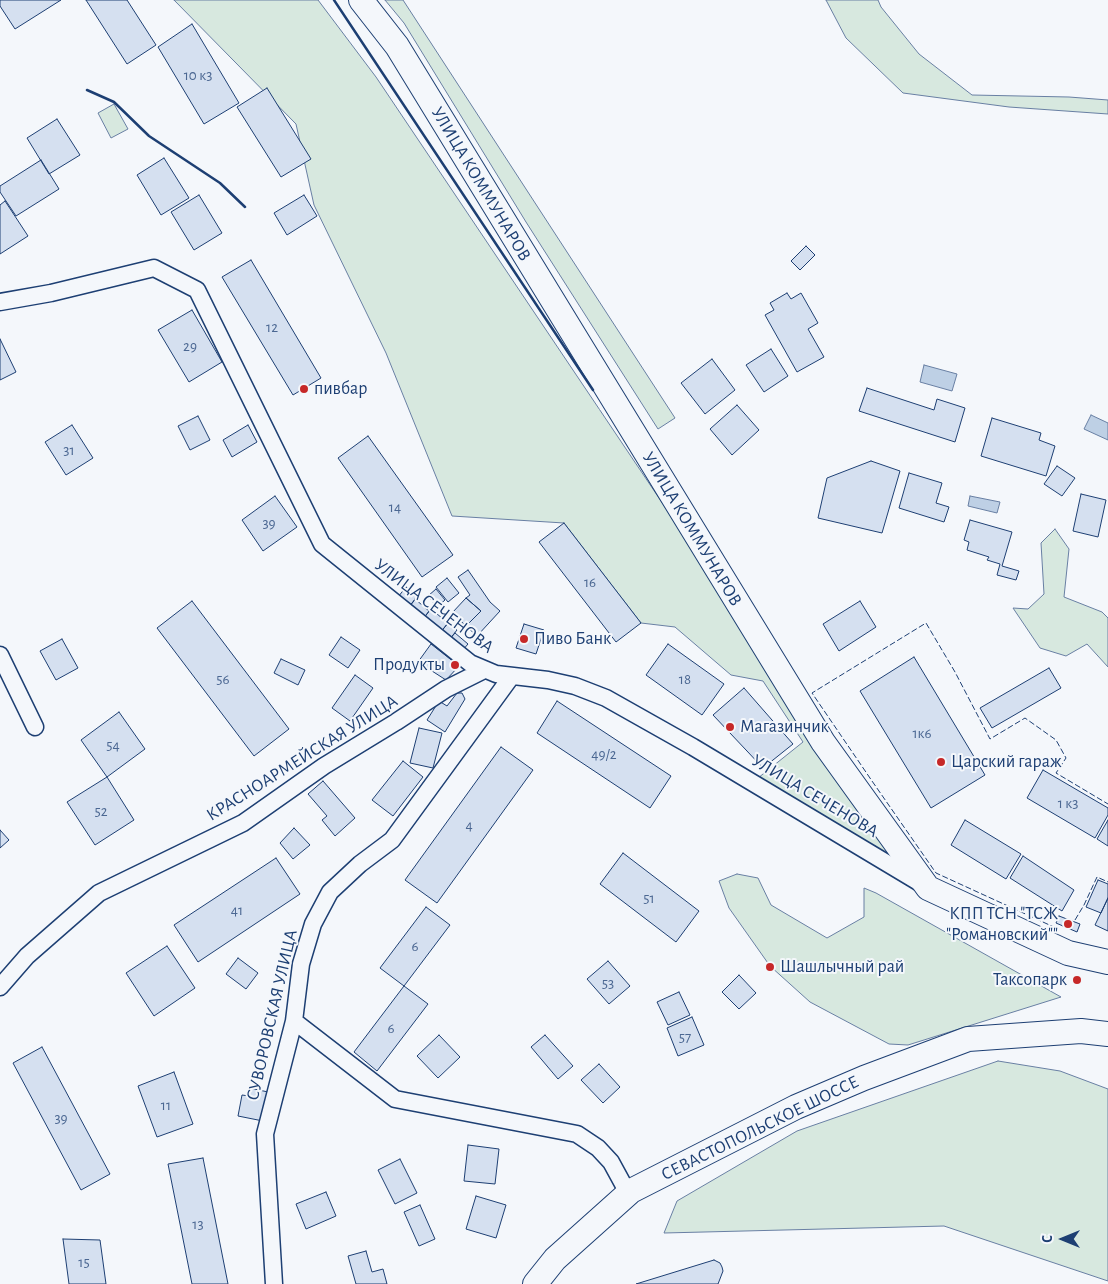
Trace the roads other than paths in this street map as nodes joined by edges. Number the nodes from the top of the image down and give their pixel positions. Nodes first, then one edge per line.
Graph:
1 (361, 0) edge
2 (0, 302) edge
3 (0, 655) edge
4 (484, 670) junction
5 (511, 677) junction
6 (35, 727) dead end
7 (928, 888) junction
8 (1108, 962) edge
9 (0, 987) edge
10 (294, 1021) junction
11 (1108, 1034) edge
12 (1108, 1043) edge
13 (637, 1196) junction
14 (274, 1284) edge
15 (535, 1284) edge
16 (551, 1284) edge

1 - 7 main road, УЛИЦА КОММУНАРОВ
2 - 4 street, УЛИЦА СЕЧЕНОВА
3 - 6 street
4 - 5 street, УЛИЦА СЕЧЕНОВА
4 - 9 street, КРАСНОАРМЕЙСКАЯ УЛИЦА
5 - 7 street, УЛИЦА СЕЧЕНОВА
5 - 10 street, СУВОРОВСКАЯ УЛИЦА
7 - 8 main road, УЛИЦА КОММУНАРОВ
10 - 13 street
10 - 14 street, СУВОРОВСКАЯ УЛИЦА
11 - 13 main road, СЕВАСТОПОЛЬСКОЕ ШОССЕ
12 - 13 main road
13 - 15 main road, СЕВАСТОПОЛЬСКОЕ ШОССЕ
13 - 16 main road, СЕВАСТОПОЛЬСКОЕ ШОССЕ

